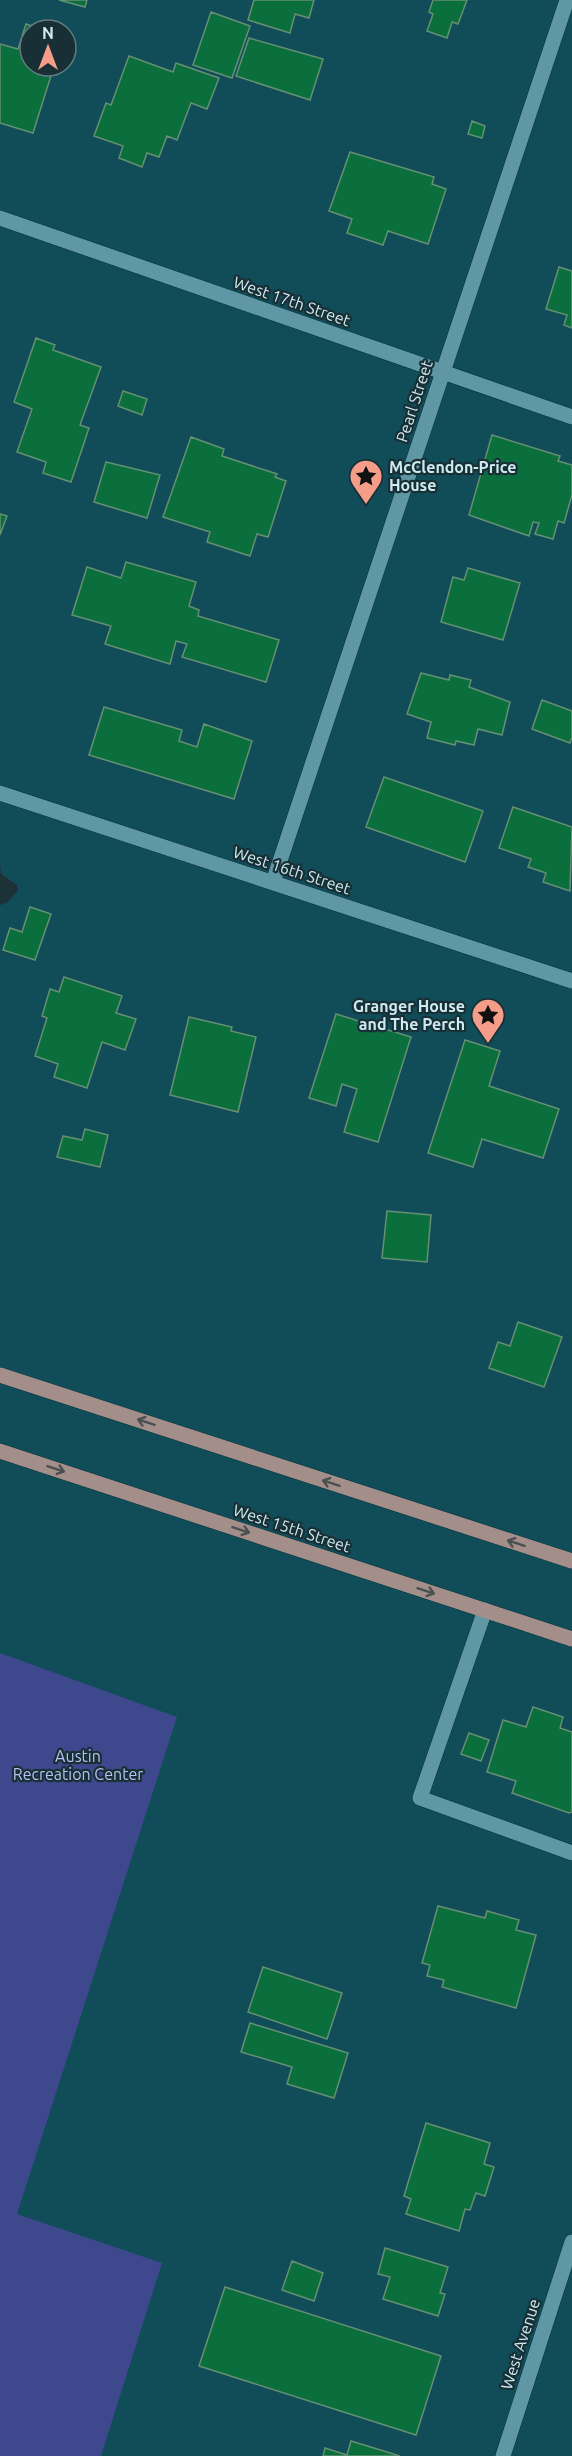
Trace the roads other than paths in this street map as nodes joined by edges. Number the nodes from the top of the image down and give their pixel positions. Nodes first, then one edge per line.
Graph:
1 (567, 0) edge
2 (0, 218) edge
3 (442, 373) junction
4 (572, 417) edge
5 (0, 793) edge
6 (273, 882) junction
7 (572, 981) edge
8 (0, 1375) edge
9 (0, 1451) edge
10 (572, 1561) edge
11 (485, 1610) junction
12 (572, 1638) edge
13 (572, 1853) edge
14 (572, 2242) edge
15 (503, 2456) edge

1 - 3 street, Pearl Street
2 - 3 street, West 17th Street
3 - 4 street, West 17th Street
3 - 6 street, Pearl Street
5 - 6 street, West 16th Street
6 - 7 street, West 16th Street
10 -> 8 main road
9 -> 11 main road, West 15th Street
11 - 12 main road, West 15th Street
11 - 13 street
14 - 15 street, West Avenue

